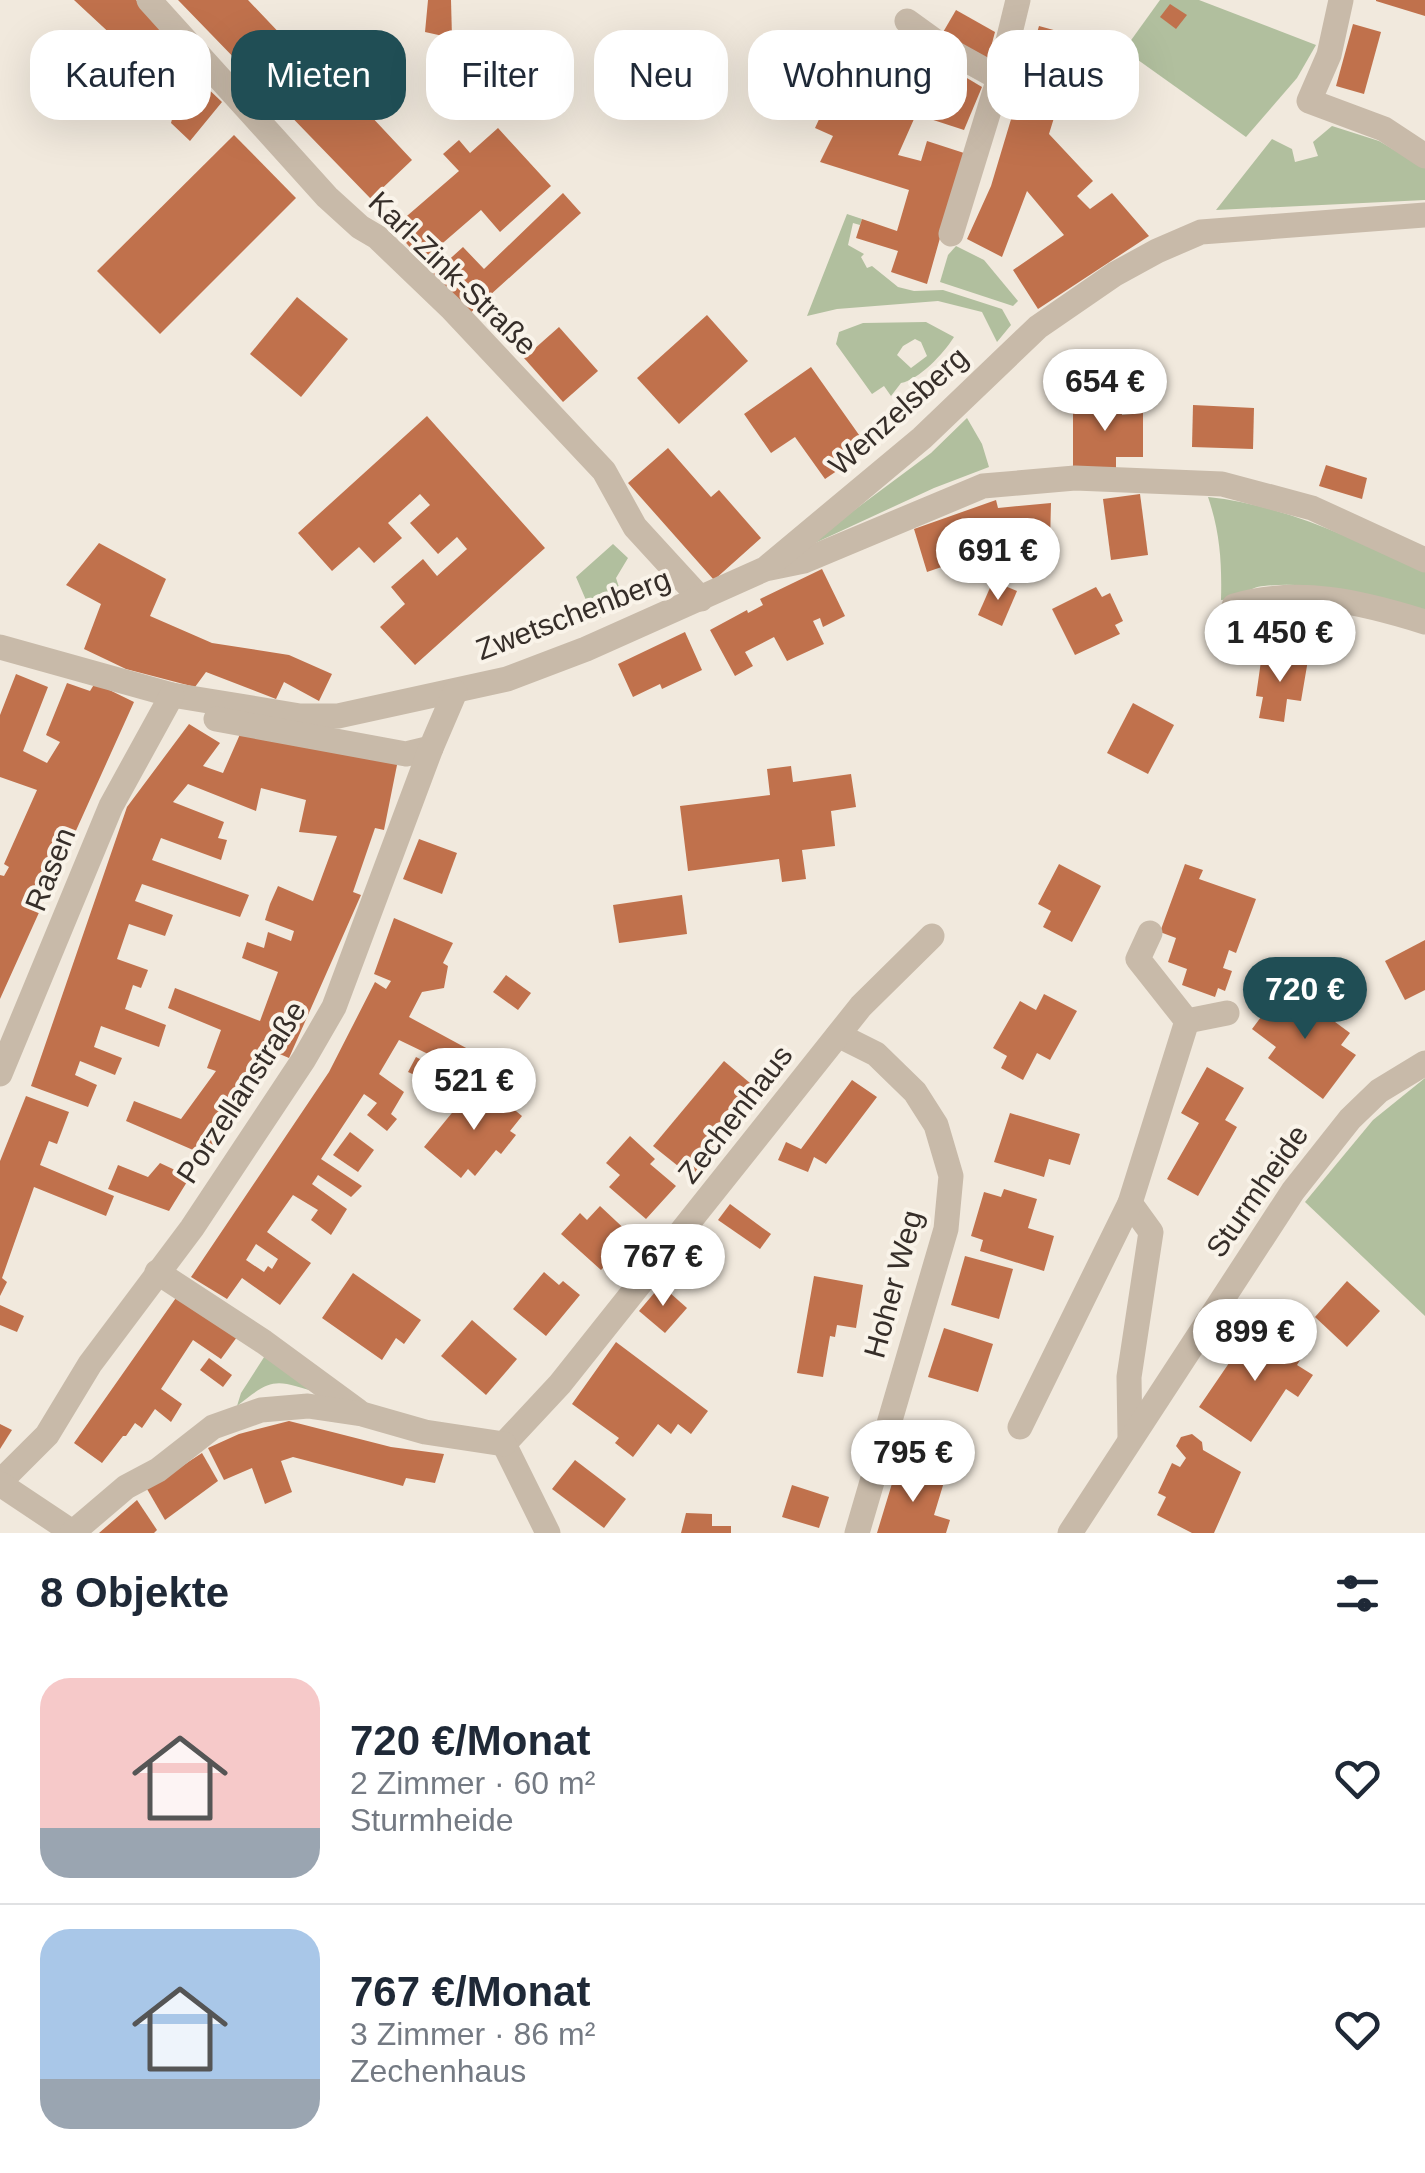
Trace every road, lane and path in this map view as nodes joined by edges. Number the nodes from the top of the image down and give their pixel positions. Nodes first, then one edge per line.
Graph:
1 (149, 0) edge
2 (1018, 0) edge
3 (1341, 0) edge
4 (907, 21) dead end
5 (1011, 30) edge
6 (987, 72) edge
7 (987, 118) edge
8 (1425, 156) edge
9 (1425, 215) edge
10 (952, 234) dead end
11 (1425, 560) edge
12 (765, 569) junction
13 (701, 600) junction
14 (1234, 606) dead end
15 (1425, 622) edge
16 (0, 646) edge
17 (455, 692) junction
18 (172, 696) junction
19 (430, 748) junction
20 (1150, 933) dead end
21 (932, 936) dead end
22 (1227, 1013) dead end
23 (1187, 1020) junction
24 (838, 1035) junction
25 (1425, 1062) edge
26 (0, 1074) edge
27 (1130, 1203) junction
28 (157, 1272) junction
29 (362, 1414) junction
30 (1020, 1428) dead end
31 (1130, 1437) junction
32 (504, 1444) junction
33 (0, 1483) edge
34 (72, 1533) edge
35 (548, 1533) edge
36 (857, 1533) edge
37 (1070, 1533) edge

1 - 13 street, Karl-Zink-Straße
2 - 5 street
3 - 8 street
4 - 6 street
7 - 10 street
9 - 12 street, Wenzelsberg
11 - 12 street
12 - 13 street, Wenzelsberg
13 - 17 street, Zwetschenberg
14 - 15 street
16 - 18 street, Zwetschenberg
17 - 18 street, Zwetschenberg
17 - 19 street, Porzellanstraße
18 - 19 street
18 - 26 street, Rasen
19 - 28 street, Porzellanstraße
20 - 23 street
21 - 24 street, Zechenhaus
22 - 23 street
23 - 27 street
24 - 32 street, Zechenhaus
24 - 36 street, Hoher Weg
25 - 31 street, Sturmheide
27 - 30 street
27 - 31 street
28 - 29 street
28 - 33 street, Porzellanstraße
29 - 32 street
29 - 34 street
31 - 37 street, Sturmheide
32 - 35 street
33 - 34 street

